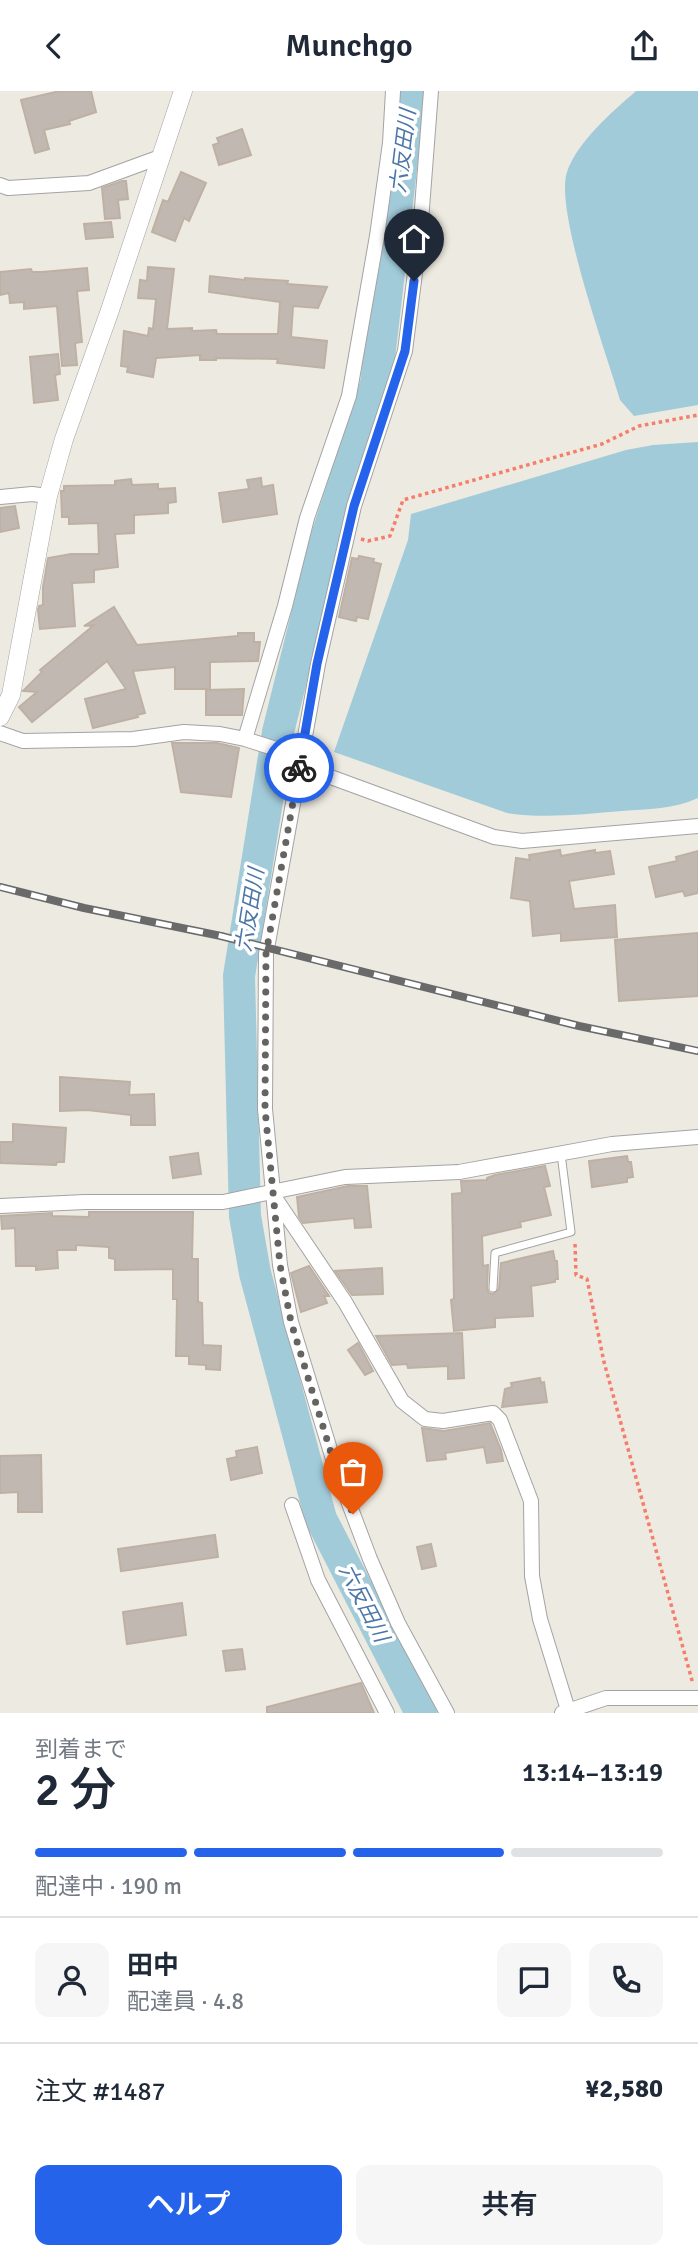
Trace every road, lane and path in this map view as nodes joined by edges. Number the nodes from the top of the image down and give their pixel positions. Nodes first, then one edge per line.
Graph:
1 (183, 91) edge
2 (393, 91) edge
3 (431, 91) edge
4 (160, 157) junction
5 (0, 185) edge
6 (698, 415) edge
7 (48, 496) junction
8 (0, 497) edge
9 (348, 534) junction
10 (0, 717) edge
11 (0, 733) edge
12 (249, 740) junction
13 (297, 756) junction
14 (698, 826) edge
15 (698, 1137) edge
16 (561, 1153) junction
17 (273, 1193) junction
18 (0, 1206) edge
19 (571, 1232) junction
20 (493, 1288) dead end
21 (292, 1505) dead end
22 (697, 1698) edge
23 (565, 1712) edge
24 (387, 1713) edge
25 (447, 1713) edge

1 - 4 street
2 - 12 street
3 - 9 street
4 - 5 street
4 - 7 street
6 - 9 path
7 - 8 street
7 - 10 street
9 - 13 street
11 - 12 street
12 - 13 street
13 - 14 street
13 - 17 street
15 - 16 street
16 - 17 street
16 - 19 lane
17 - 18 street
17 - 23 street
17 - 25 street
19 - 20 lane
19 - 22 path
21 - 24 street
22 - 23 street

